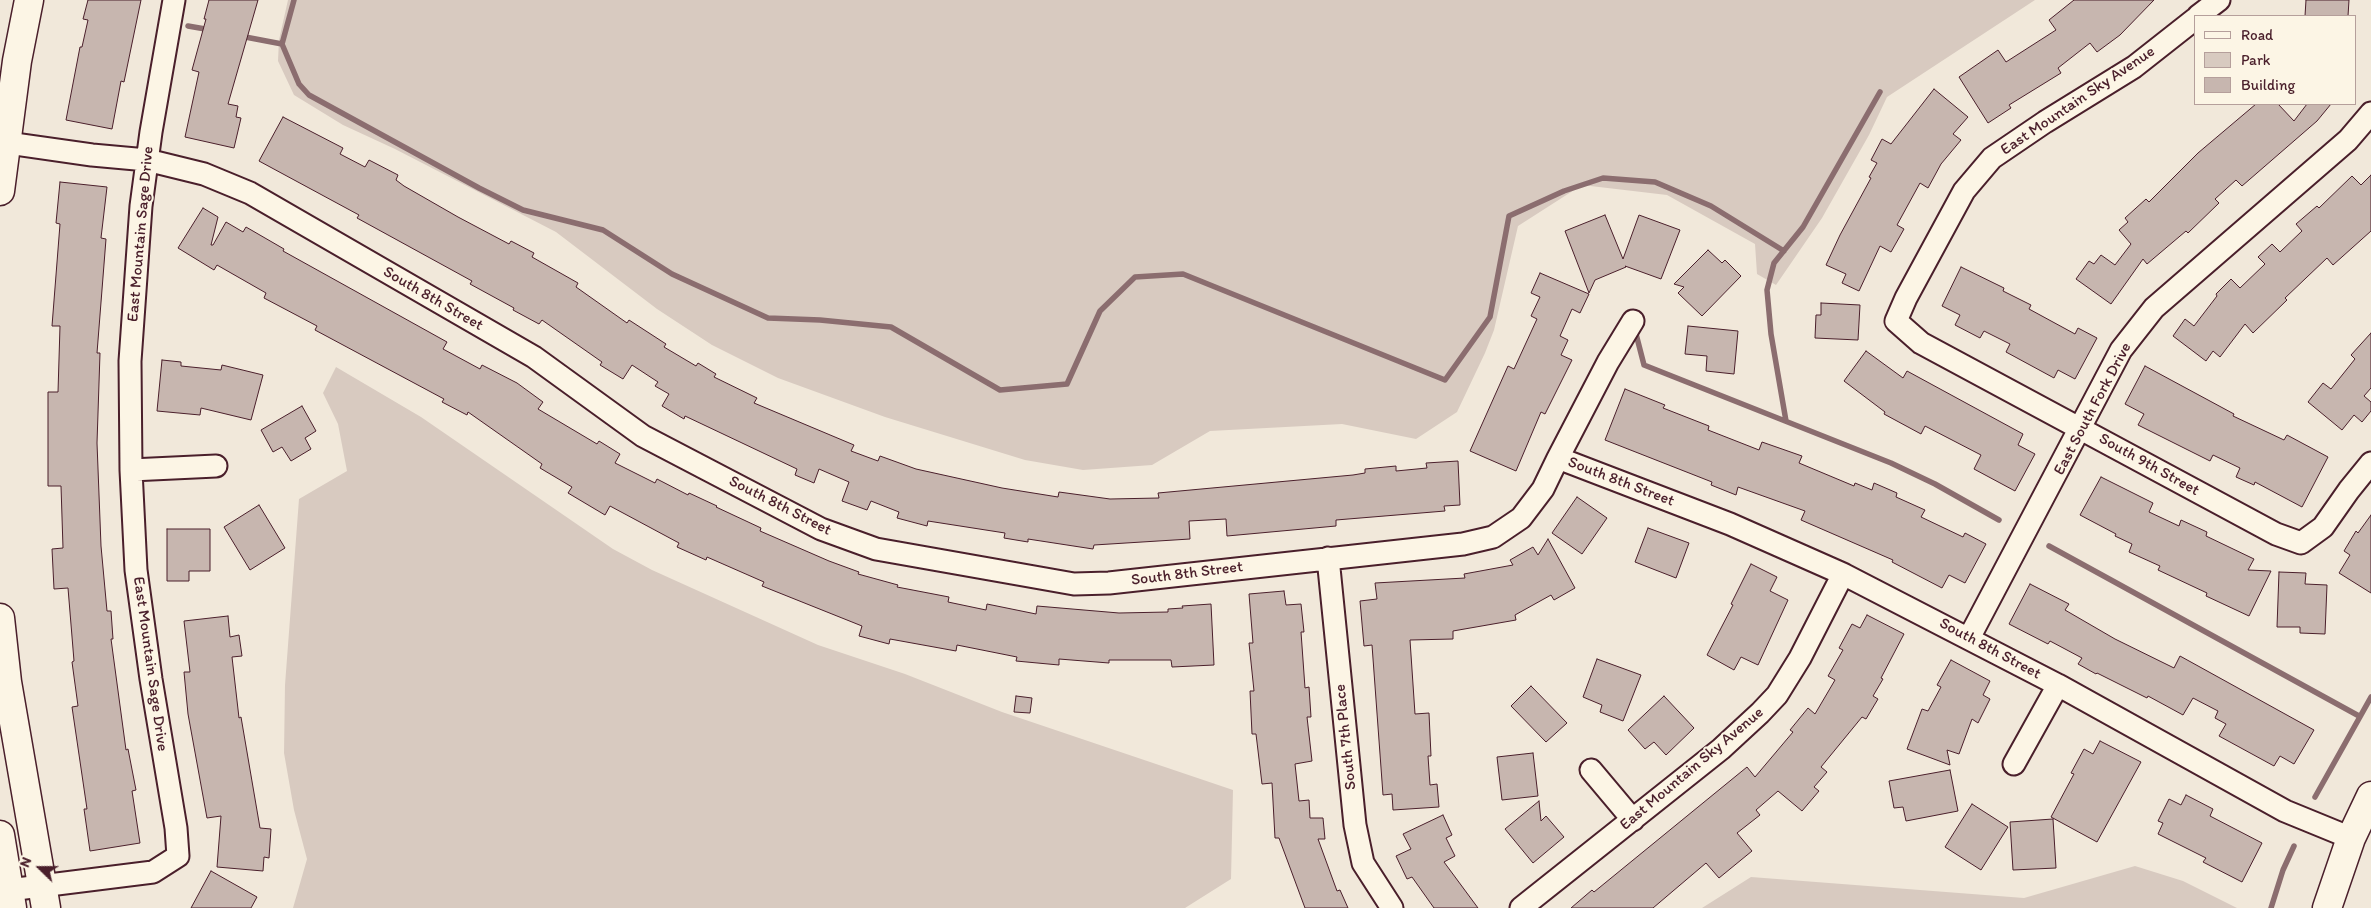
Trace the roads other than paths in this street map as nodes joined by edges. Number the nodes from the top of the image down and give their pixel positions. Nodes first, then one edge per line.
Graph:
1 (29, 0) edge
2 (174, 0) edge
3 (2219, 0) edge
4 (2199, 15) edge
5 (2194, 20) edge
6 (2371, 113) edge
7 (3, 143) edge
8 (147, 160) junction
9 (0, 191) edge
10 (1633, 321) dead end
11 (1896, 321) joint
12 (2082, 429) junction
13 (1558, 458) junction
14 (2371, 464) edge
15 (216, 466) dead end
16 (131, 470) junction
17 (1328, 558) junction
18 (1843, 574) junction
19 (0, 618) edge
20 (1969, 638) junction
21 (2058, 685) junction
22 (2014, 764) dead end
23 (1591, 770) dead end
24 (2371, 796) edge
25 (1633, 820) junction
26 (0, 835) edge
27 (2351, 838) junction
28 (44, 897) edge
29 (10, 899) edge
30 (1392, 908) edge
31 (1521, 908) edge
32 (2327, 908) edge

1 - 7 street
2 - 8 street, East Mountain Sage Drive
3 - 4 street
5 - 11 street, East Mountain Sky Avenue
6 - 12 street, East South Fork Drive
7 - 8 street, South 8th Street
7 - 9 street
8 - 16 street, East Mountain Sage Drive
8 - 17 street, South 8th Street
10 - 13 street
11 - 12 street, South 9th Street
12 - 14 street, South 9th Street
12 - 20 street, East South Fork Drive
13 - 17 street, South 8th Street
13 - 18 street, South 8th Street
15 - 16 street
16 - 28 street, East Mountain Sage Drive
17 - 30 street, South 7th Place
18 - 20 street, South 8th Street
18 - 25 street, East Mountain Sky Avenue
19 - 28 street
20 - 21 street, South 8th Street
21 - 22 street
21 - 27 street, South 8th Street
23 - 25 street
24 - 27 street
25 - 31 street, East Mountain Sky Avenue
26 - 29 street
27 - 32 street
28 - 29 street

